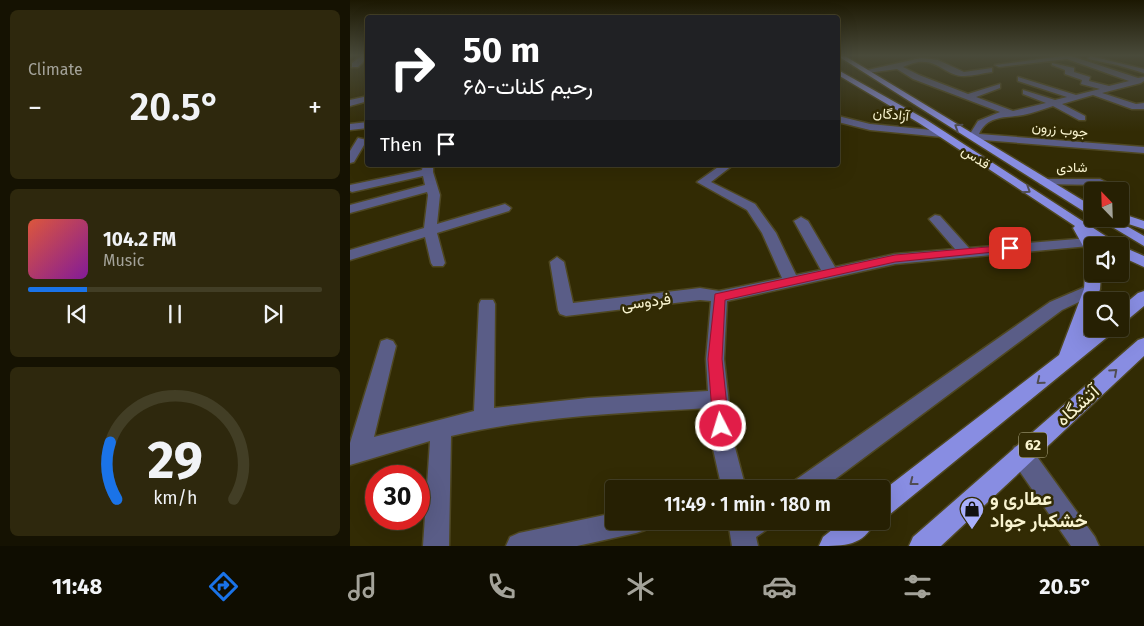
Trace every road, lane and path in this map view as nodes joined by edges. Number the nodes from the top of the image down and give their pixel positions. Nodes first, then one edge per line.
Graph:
1 (855, 81) edge
2 (884, 81) edge
3 (928, 81) edge
4 (1028, 81) edge
5 (1085, 81) edge
6 (1133, 81) edge
7 (997, 86) dead end
8 (1119, 86) junction
9 (1108, 89) junction
10 (1140, 90) dead end
11 (1026, 92) dead end
12 (1094, 92) junction
13 (905, 94) junction
14 (968, 97) junction
15 (1075, 97) junction
16 (884, 98) junction
17 (365, 99) edge
18 (350, 103) edge
19 (1054, 103) junction
20 (1140, 107) edge
21 (1114, 111) dead end
22 (1014, 114) junction
23 (840, 118) edge
24 (1082, 118) dead end
25 (365, 125) edge
26 (350, 127) edge
27 (942, 134) junction
28 (973, 137) junction
29 (365, 140) edge
30 (350, 142) edge
31 (1144, 150) edge
32 (350, 160) edge
33 (1016, 164) junction
34 (725, 167) edge
35 (428, 168) edge
36 (993, 169) junction
37 (1044, 182) junction
38 (1084, 182) edge
39 (431, 187) junction
40 (352, 188) dead end
41 (1084, 205) edge
42 (505, 208) dead end
43 (350, 209) edge
44 (935, 219) dead end
45 (801, 221) dead end
46 (1129, 221) edge
47 (1078, 224) junction
48 (1144, 225) edge
49 (1120, 228) edge
50 (430, 231) junction
51 (1086, 237) edge
52 (1099, 237) edge
53 (1144, 242) edge
54 (1084, 246) edge
55 (966, 253) junction
56 (1129, 254) edge
57 (350, 255) edge
58 (557, 262) dead end
59 (1144, 262) edge
60 (438, 263) dead end
61 (830, 272) junction
62 (791, 282) junction
63 (1093, 282) edge
64 (719, 297) junction
65 (1144, 297) edge
66 (487, 304) dead end
67 (1129, 310) edge
68 (1095, 337) edge
69 (1144, 345) edge
70 (387, 346) dead end
71 (1066, 361) junction
72 (719, 400) junction
73 (484, 419) junction
74 (441, 428) junction
75 (355, 452) edge
76 (1022, 455) junction
77 (732, 480) edge
78 (814, 480) edge
79 (890, 500) edge
80 (605, 528) edge
81 (852, 530) edge
82 (436, 546) edge
83 (519, 546) edge
84 (832, 546) edge
85 (922, 546) edge
86 (1086, 546) edge

1 - 16 main road, قدس
2 - 13 main road, قدس
3 - 14 street
4 - 15 street
5 - 9 street
6 - 8 street
7 - 14 street
8 - 9 street
8 - 10 street
9 - 12 street
11 - 19 street
12 - 15 street
12 - 20 street
13 - 16 main road
28 -> 13 main road, قدس
14 - 22 street
15 - 19 street
16 - 27 main road, قدس
17 - 18 street
19 - 22 street
19 - 24 street
20 - 21 street
22 - 28 street
23 - 27 street, آزادگان
25 - 26 street
27 - 36 main road, قدس
28 - 31 street, جوب زرون
28 - 33 main road, قدس
29 - 30 street
29 - 32 street
33 - 36 main road
33 - 37 main road, قدس
34 - 62 street
35 - 39 street
35 - 40 street
36 -> 47 main road, قدس
37 - 38 street, شادی
37 - 41 main road, قدس
39 - 43 street
39 - 50 street
42 - 50 street
44 - 55 street
45 - 61 street
46 - 48 main road
47 - 51 main road
47 - 52 main road, قدس
49 - 53 main road
50 - 57 street
50 - 60 street
54 - 55 street, فردوسی
55 - 61 street, فردوسی
56 - 59 main road
58 - 64 street, فردوسی
61 - 62 street, فردوسی
62 - 64 street, فردوسی
63 - 71 main road
63 - 78 street
64 - 72 street
65 - 67 main road
66 - 73 street
68 - 71 main road
76 -> 69 main road, آتشگاه / 62
70 - 75 street
71 -> 79 main road
72 - 73 street
72 - 77 street
73 - 74 street
74 - 75 street
74 - 82 street
76 - 85 main road, آتشگاه / 62
76 - 86 street
80 - 83 street
81 - 84 main road

